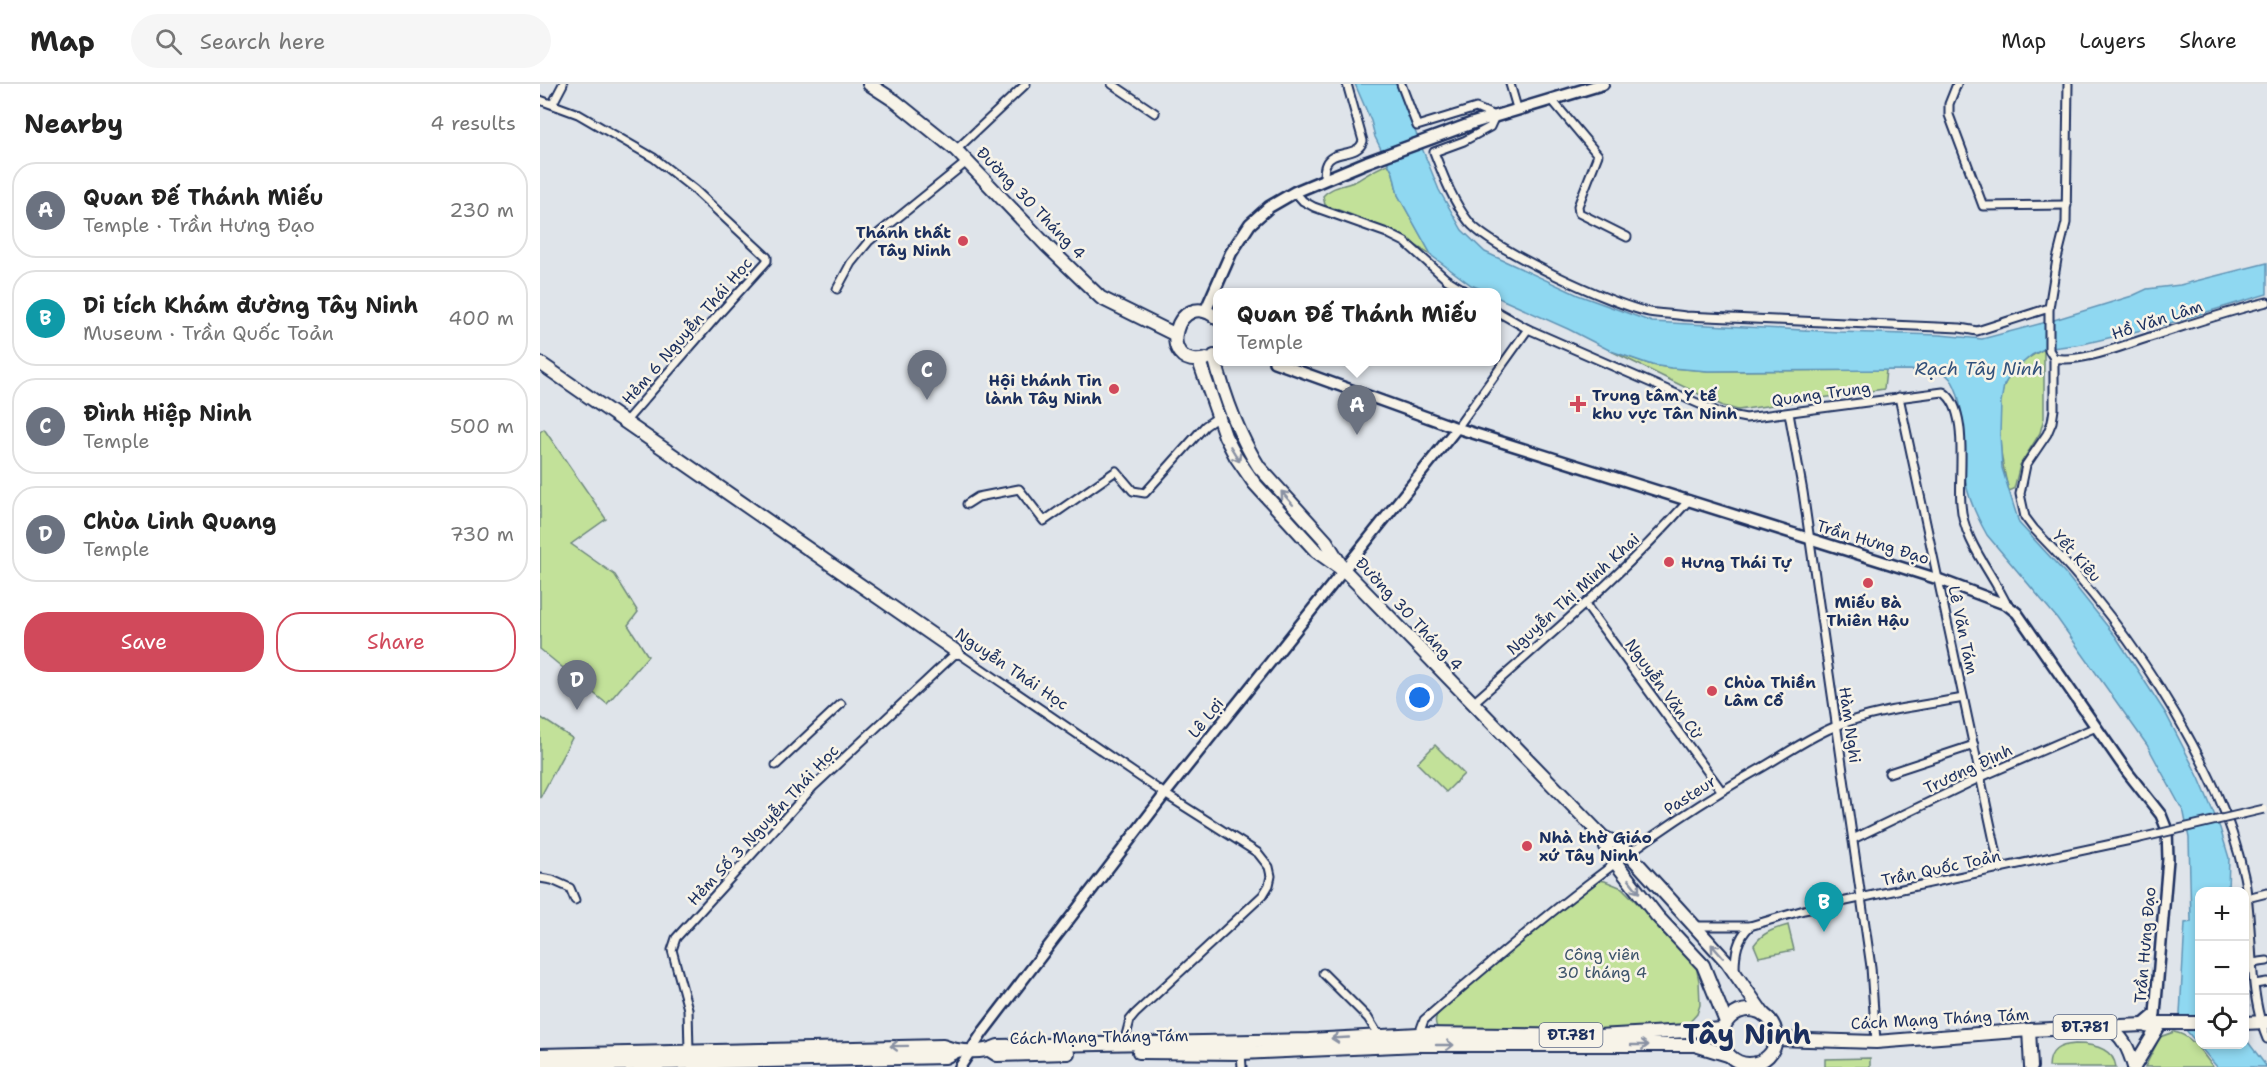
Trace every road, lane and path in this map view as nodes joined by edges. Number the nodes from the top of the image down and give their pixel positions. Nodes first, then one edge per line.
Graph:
1 (563, 84) edge
2 (869, 84) edge
3 (1026, 84) edge
4 (1112, 84) edge
5 (1347, 84) edge
6 (1401, 84) edge
7 (1510, 84) edge
8 (1602, 84) edge
9 (1957, 84) edge
10 (2068, 84) edge
11 (540, 100) edge
12 (1552, 100) junction
13 (553, 103) junction
14 (1517, 108) junction
15 (1155, 113) dead end
16 (1495, 116) junction
17 (956, 150) junction
18 (968, 161) junction
19 (1324, 179) junction
20 (1295, 192) junction
21 (2067, 205) junction
22 (1627, 237) dead end
23 (837, 288) dead end
24 (1215, 288) edge
25 (1461, 288) edge
26 (1213, 293) edge
27 (2267, 302) edge
28 (2049, 308) junction
29 (1205, 312) junction
30 (1501, 313) edge
31 (1213, 316) edge
32 (1528, 328) junction
33 (1174, 334) junction
34 (1213, 355) edge
35 (2055, 358) junction
36 (1199, 361) junction
37 (540, 363) edge
38 (1219, 366) edge
39 (1285, 366) edge
40 (1899, 397) junction
41 (1231, 410) junction
42 (1789, 413) junction
43 (1217, 416) junction
44 (625, 422) junction
45 (1457, 428) junction
46 (1689, 500) junction
47 (967, 504) dead end
48 (1809, 539) junction
49 (1344, 570) junction
50 (1938, 579) junction
51 (1585, 604) junction
52 (2007, 605) junction
53 (957, 652) junction
54 (1963, 698) junction
55 (841, 704) dead end
56 (1472, 704) junction
57 (1836, 726) junction
58 (2096, 727) junction
59 (1974, 745) junction
60 (776, 765) dead end
61 (1889, 773) dead end
62 (1981, 777) junction
63 (1721, 790) junction
64 (1165, 794) junction
65 (2265, 809) edge
66 (1603, 837) junction
67 (1853, 839) junction
68 (1628, 853) junction
69 (1615, 862) junction
70 (2000, 869) junction
71 (540, 878) edge
72 (2245, 887) edge
73 (2267, 893) edge
74 (2249, 898) edge
75 (1861, 899) junction
76 (575, 900) dead end
77 (2249, 920) edge
78 (1695, 926) junction
79 (1750, 926) junction
80 (2267, 961) edge
81 (2253, 963) junction
82 (1323, 973) dead end
83 (1735, 973) junction
84 (2267, 982) edge
85 (2255, 984) junction
86 (1764, 1015) junction
87 (2161, 1021) junction
88 (2264, 1022) edge
89 (2195, 1023) edge
90 (2249, 1023) edge
91 (1725, 1026) junction
92 (2108, 1026) junction
93 (2029, 1030) junction
94 (1419, 1039) junction
95 (1775, 1039) junction
96 (2267, 1039) edge
97 (1379, 1041) junction
98 (1876, 1042) junction
99 (1280, 1046) junction
100 (1124, 1047) junction
101 (971, 1050) junction
102 (957, 1051) junction
103 (1241, 1053) junction
104 (540, 1055) edge
105 (1728, 1055) junction
106 (689, 1058) junction
107 (540, 1065) edge
108 (667, 1065) edge
109 (747, 1065) edge
110 (1742, 1065) edge
111 (595, 1066) edge
112 (962, 1066) edge
113 (1242, 1067) edge
114 (2031, 1067) edge
115 (2134, 1067) edge

1 - 13 street
2 - 17 main road, Đường 30 Tháng 4
3 - 17 street
4 - 15 street
5 - 19 street
6 - 16 street
7 - 14 street
8 - 12 main road
9 - 21 street
10 - 21 street
11 - 13 street
12 - 14 main road
12 - 22 street
13 - 44 street, Hẻm 6 Nguyễn Thái Học
14 - 16 main road
16 - 19 main road
16 - 28 street
17 - 18 main road, Đường 30 Tháng 4
18 - 23 street
18 - 33 main road, Đường 30 Tháng 4
19 - 20 main road
20 - 24 main road
20 - 25 street
21 - 28 street
26 - 29 main road
27 - 35 street, Hồ Văn Lâm
28 - 35 street
29 - 31 main road
29 - 33 main road
30 - 32 street, Quang Trung
32 - 42 street, Quang Trung
32 - 45 street
33 - 36 main road
34 - 36 main road
35 - 72 street, Yết Kiêu
36 - 43 main road
37 - 44 main road, Nguyễn Thái Học
38 - 41 main road, Đường 30 Tháng 4
39 - 45 street, Trần Hưng Đạo
40 - 42 street, Quang Trung
40 - 50 street, Lê Văn Tám
40 - 52 street, Quang Trung
41 - 43 street
49 -> 41 main road, Đường 30 Tháng 4
42 - 48 street, Hàm Nghi
43 - 47 street
43 -> 49 main road
44 - 53 main road, Nguyễn Thái Học
45 - 46 street, Trần Hưng Đạo
45 - 49 street, Lê Lợi
46 - 48 street, Trần Hưng Đạo
46 - 51 street, Nguyễn Thị Minh Khai
48 - 50 street, Trần Hưng Đạo
48 - 57 street, Hàm Nghi
49 - 56 main road, Đường 30 Tháng 4
49 - 64 street, Lê Lợi
50 - 52 street, Trần Hưng Đạo
50 - 54 street, Lê Văn Tám
51 - 56 street, Nguyễn Thị Minh Khai
51 - 63 street, Nguyễn Văn Cừ
52 - 58 street, Trần Hưng Đạo
53 - 64 street, Nguyễn Thái Học
53 - 106 street, Hẻm Số 3 Nguyễn Thái Học
54 - 57 street, Pasteur
54 - 59 street, Lê Văn Tám
55 - 60 street
56 - 66 main road, Đường 30 Tháng 4
57 - 63 street, Pasteur
57 - 67 street, Hàm Nghi
58 - 62 street, Trương Định
58 - 87 street, Trần Hưng Đạo
59 - 61 street
59 - 62 street, Lê Văn Tám
62 - 67 street, Trương Định
62 - 70 street, Lê Văn Tám
63 - 68 street, Pasteur
64 - 100 street, Nguyễn Thái Học
64 - 101 street, Lê Lợi
65 - 70 street, Trần Quốc Toản, bridge
66 - 68 main road, Đường 30 Tháng 4
66 - 69 main road, Đường 30 Tháng 4
67 - 75 street, Hàm Nghi
68 - 69 street, Pasteur
68 - 78 main road, Đường 30 Tháng 4
69 -> 91 main road, Đường 30 Tháng 4
69 - 94 street, Pasteur
70 - 75 street, Trần Quốc Toản
71 - 76 street
73 - 74 street
75 - 79 street, Trần Quốc Toản
75 - 98 street, Hàm Nghi
77 - 81 street, Yết Kiêu
78 - 79 street, Trần Quốc Toản
83 -> 78 main road, Đường 30 Tháng 4
79 - 83 street
80 - 81 street
81 - 85 street, Yết Kiêu
82 - 97 street
83 - 86 main road, Đường 30 Tháng 4
84 - 85 street
85 - 88 street, Yết Kiêu
86 - 91 main road
86 - 95 main road
87 - 89 main road, Cách Mạng Tháng Tám
87 - 92 main road, Cách Mạng Tháng Tám / ĐT.781
87 - 115 main road, Trần Hưng Đạo
88 - 90 main road
88 - 96 street, Yết Kiêu
91 - 94 main road, Cách Mạng Tháng Tám / ĐT.781
91 - 105 main road
92 - 93 main road, Cách Mạng Tháng Tám / ĐT.781
92 - 115 main road
93 - 98 main road, Cách Mạng Tháng Tám / ĐT.781
93 - 114 main road
94 - 97 main road, Cách Mạng Tháng Tám / ĐT.781
94 -> 105 main road, Cách Mạng Tháng Tám / ĐT.781
95 - 98 main road, Cách Mạng Tháng Tám / ĐT.781
95 - 110 main road
97 - 99 main road, Cách Mạng Tháng Tám / ĐT.781
99 - 100 main road, Cách Mạng Tháng Tám / ĐT.781
99 - 103 main road, Cách Mạng Tháng Tám / ĐT.781
100 - 101 main road, Cách Mạng Tháng Tám / ĐT.781
100 - 103 main road, Cách Mạng Tháng Tám / ĐT.781
101 - 102 main road, Cách Mạng Tháng Tám
101 - 112 street, Lê Lợi
102 -> 106 main road
102 - 109 main road
103 - 113 street
104 - 106 main road
105 - 110 main road
106 - 108 main road
106 - 109 main road
107 - 111 main road
108 - 111 main road

